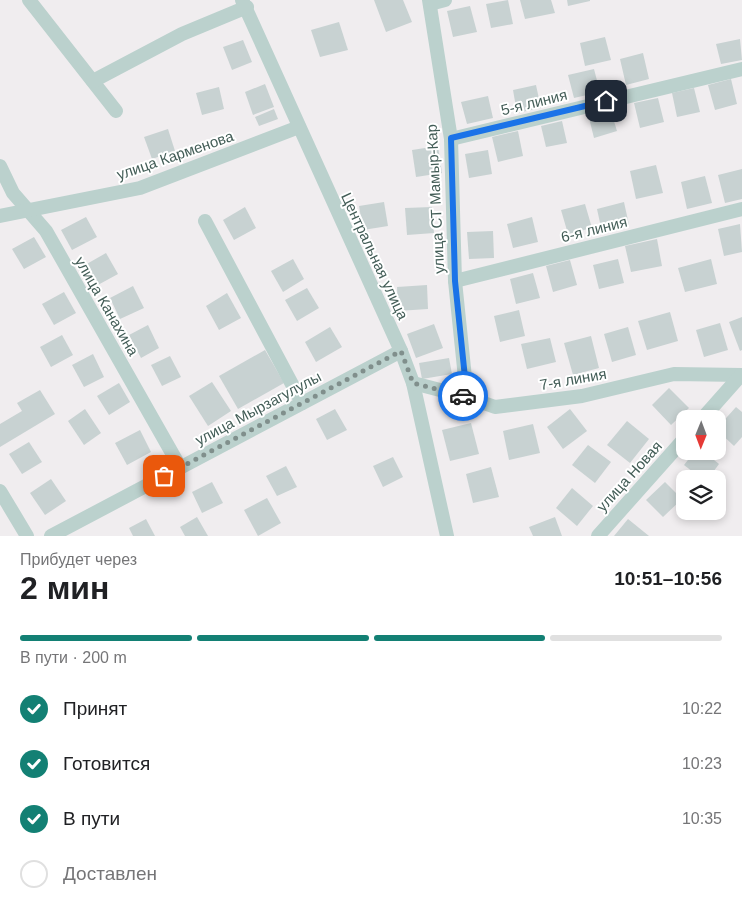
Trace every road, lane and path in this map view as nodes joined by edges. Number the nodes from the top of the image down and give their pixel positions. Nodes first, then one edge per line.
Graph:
1 (29, 0) edge
2 (445, 0) edge
3 (429, 2) edge
4 (244, 3) edge
5 (742, 68) edge
6 (92, 81) junction
7 (116, 111) dead end
8 (298, 127) junction
9 (451, 138) junction
10 (0, 166) edge
11 (742, 209) edge
12 (28, 212) junction
13 (0, 216) edge
14 (205, 221) dead end
15 (455, 281) junction
16 (401, 351) junction
17 (742, 375) edge
18 (413, 383) junction
19 (467, 397) junction
20 (302, 403) junction
21 (710, 410) edge
22 (676, 448) edge
23 (180, 467) junction
24 (0, 491) edge
25 (445, 535) edge
26 (27, 536) edge
27 (51, 536) edge
28 (598, 536) edge

1 - 6 street
2 - 3 street
3 - 9 street, улица СТ Мамыр-Кар
4 - 6 street
4 - 8 street, Центральная улица
5 - 9 street, 5-я линия
6 - 7 street
8 - 12 street, улица Карменова
8 - 16 street, Центральная улица
9 - 15 street, улица СТ Мамыр-Кар
10 - 12 street, улица Канахина
11 - 15 street, 6-я линия
12 - 13 street, улица Карменова
12 - 23 street, улица Канахина
14 - 20 street
15 - 19 street, улица СТ Мамыр-Кар
16 - 18 street, Центральная улица
16 - 20 street, улица Мырзагулулы
17 - 19 street, 7-я линия
17 - 21 street
18 - 19 street, 7-я линия
18 - 25 street, Центральная улица
20 - 23 street, улица Мырзагулулы
22 - 28 street, улица Новая
23 - 27 street, улица Мырзагулулы
24 - 26 street

